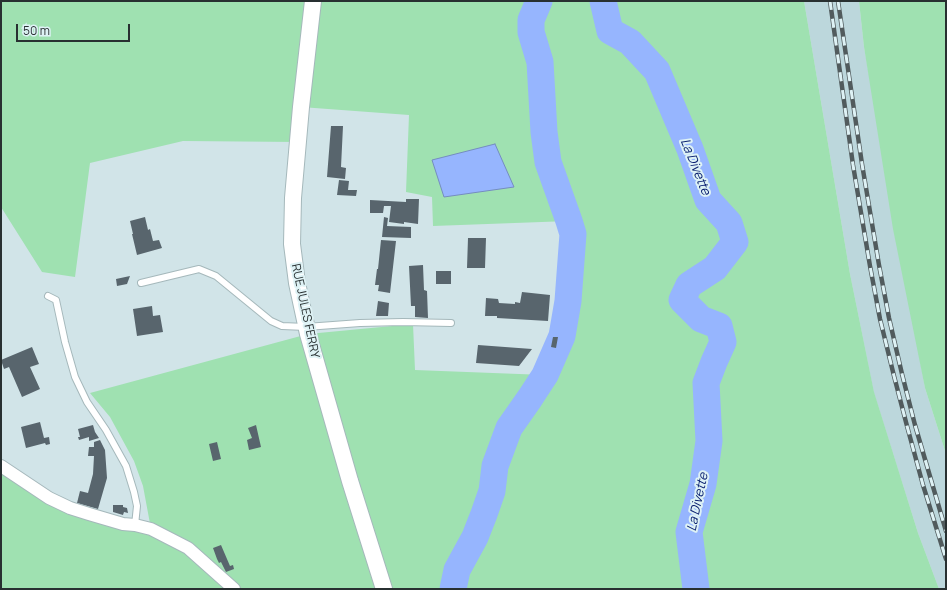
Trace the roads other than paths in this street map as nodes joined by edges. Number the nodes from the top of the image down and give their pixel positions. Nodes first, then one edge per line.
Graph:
1 (314, 1) edge
2 (141, 282) dead end
3 (48, 296) dead end
4 (451, 323) dead end
5 (306, 327) junction
6 (1, 466) edge
7 (135, 525) junction
8 (234, 589) edge
9 (384, 589) edge

1 - 5 main road, RUE JULES FERRY
2 - 5 lane
3 - 7 lane
4 - 5 lane
5 - 9 main road, RUE JULES FERRY
6 - 7 street
7 - 8 street

